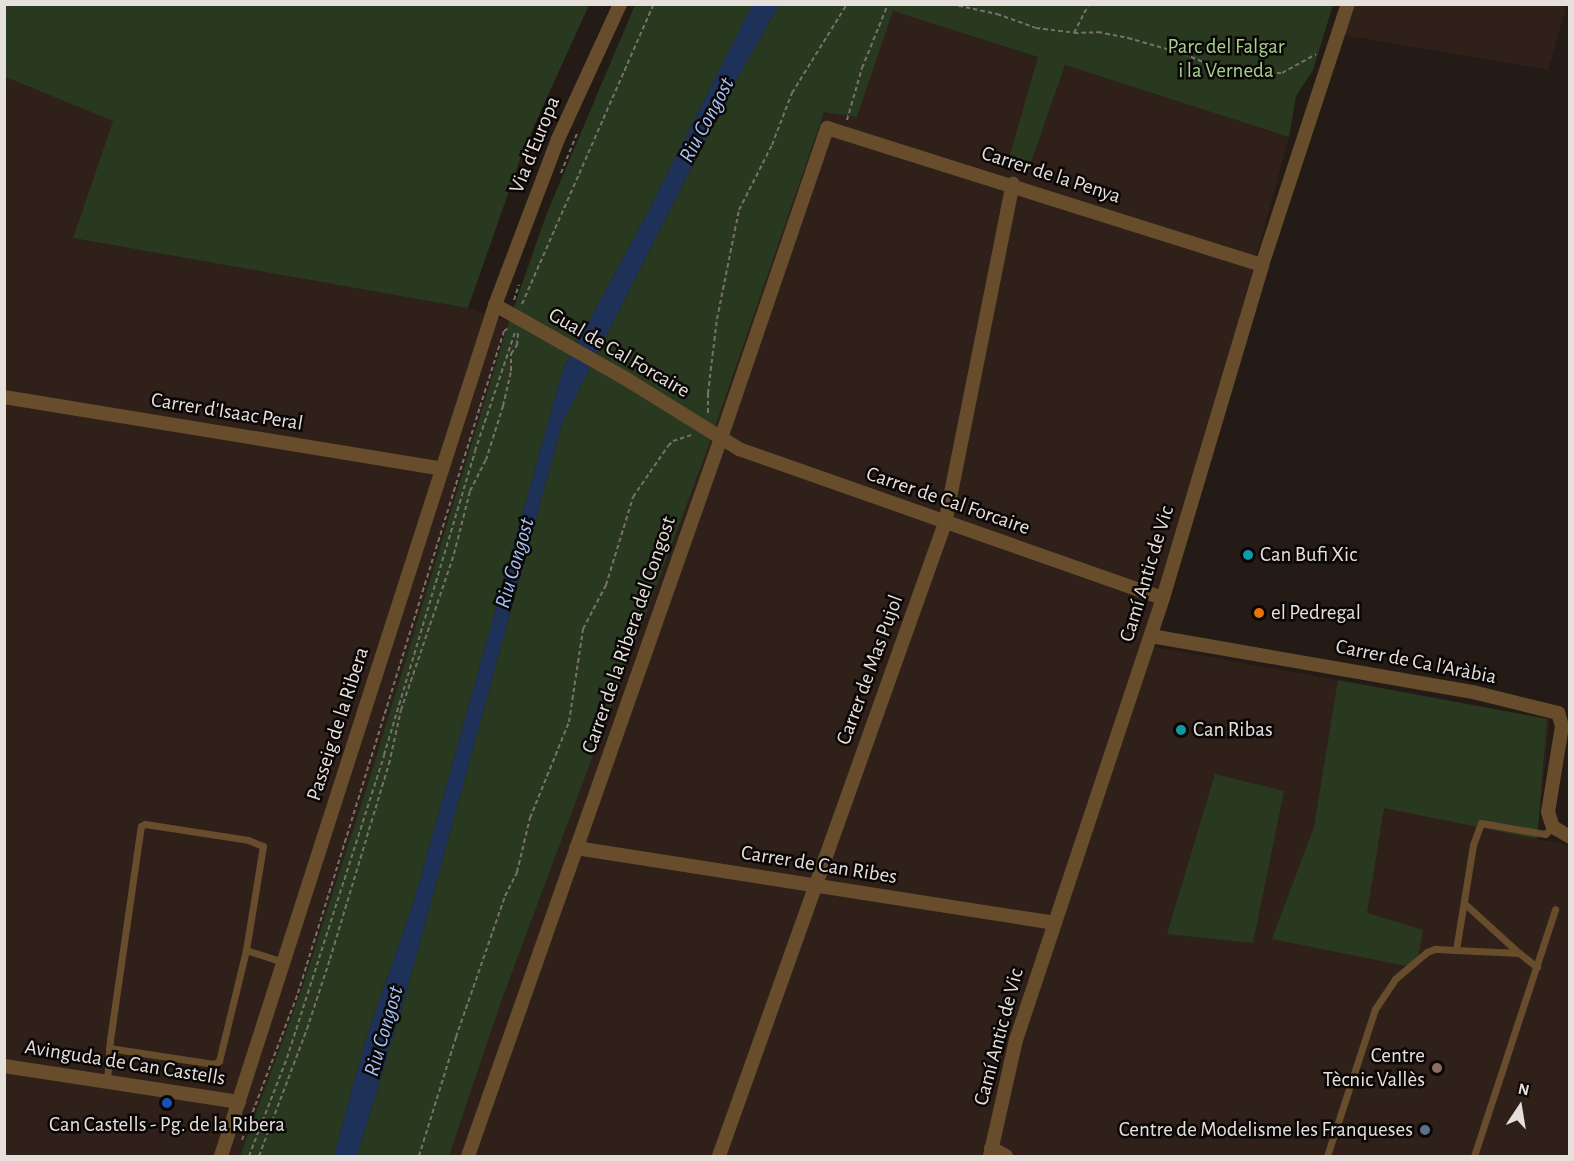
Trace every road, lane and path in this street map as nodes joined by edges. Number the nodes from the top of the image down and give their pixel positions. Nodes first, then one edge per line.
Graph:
1 (620, 4) edge
2 (654, 4) edge
3 (847, 4) edge
4 (888, 4) edge
5 (951, 4) edge
6 (1089, 4) edge
7 (1348, 4) edge
8 (1074, 33) junction
9 (1335, 45) junction
10 (581, 123) dead end
11 (827, 128) joint
12 (843, 132) junction
13 (559, 178) dead end
14 (1013, 184) junction
15 (1262, 265) junction
16 (520, 281) dead end
17 (495, 305) junction
18 (520, 320) junction
19 (504, 331) junction
20 (4, 397) edge
21 (708, 430) junction
22 (721, 438) junction
23 (442, 469) junction
24 (945, 523) junction
25 (1163, 598) junction
26 (1150, 636) junction
27 (1553, 827) junction
28 (1569, 837) edge
29 (576, 848) junction
30 (815, 885) junction
31 (1464, 903) junction
32 (1555, 909) dead end
33 (1054, 923) junction
34 (246, 950) junction
35 (1456, 950) junction
36 (1519, 953) junction
37 (284, 962) junction
38 (1537, 967) junction
39 (110, 1048) junction
40 (4, 1066) edge
41 (107, 1082) junction
42 (239, 1102) junction
43 (240, 1146) dead end
44 (991, 1152) edge
45 (221, 1156) edge
46 (249, 1156) edge
47 (259, 1156) edge
48 (419, 1156) edge
49 (468, 1156) edge
50 (719, 1156) edge
51 (1006, 1156) edge
52 (1327, 1156) edge
53 (1474, 1156) edge

1 - 17 street, Via d'Europa
2 - 18 path
3 - 21 path
4 - 12 path
5 - 8 path
6 - 8 path
7 - 9 street, Camí Antic de Vic
8 - 9 path
9 - 15 street, Camí Antic de Vic
10 - 13 path
11 - 12 street, Carrer de la Penya
11 - 22 street, Carrer de la Ribera del Congost
12 - 14 street, Carrer de la Penya
14 - 15 street, Carrer de la Penya
14 - 24 street, Carrer de Mas Pujol
15 - 25 street, Camí Antic de Vic
16 - 18 path
17 - 18 street, Gual de Cal Forcaire
17 - 23 street, Passeig de la Ribera
18 - 19 path
18 - 19 path
18 - 21 street, Gual de Cal Forcaire
19 - 43 path
20 - 23 street, Carrer d'Isaac Peral
21 - 22 street, Gual de Cal Forcaire
21 - 48 path
22 - 24 street, Carrer de Cal Forcaire
22 - 29 street, Carrer de la Ribera del Congost
23 - 37 street, Passeig de la Ribera
24 - 25 street, Carrer de Cal Forcaire
24 - 30 street, Carrer de Mas Pujol
25 - 26 street, Camí Antic de Vic
26 - 27 street, Carrer de Ca l'Aràbia
26 - 33 street, Camí Antic de Vic
27 - 28 street
27 - 31 lane
29 - 30 street, Carrer de Can Ribes
29 - 49 street, Carrer de la Ribera del Congost
30 - 33 street, Carrer de Can Ribes
30 - 50 street, Carrer de Mas Pujol
31 - 35 lane
31 - 36 lane
32 - 38 lane
33 - 44 street, Camí Antic de Vic
34 - 37 lane
34 - 39 lane
34 - 39 lane
35 - 36 lane
35 - 52 lane
36 - 38 lane
37 - 42 street, Passeig de la Ribera
38 - 53 lane
39 - 41 lane
40 - 41 street, Avinguda de Can Castells
41 - 42 street, Avinguda de Can Castells
42 - 45 street, Passeig de la Ribera
44 - 51 street
46 - 47 path

